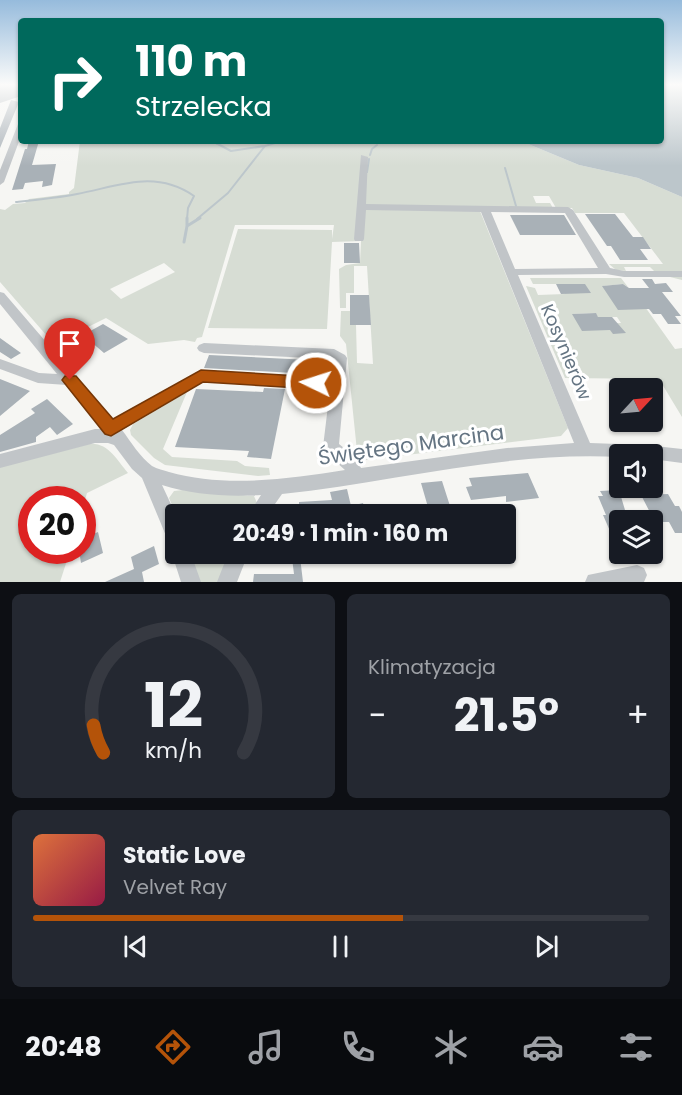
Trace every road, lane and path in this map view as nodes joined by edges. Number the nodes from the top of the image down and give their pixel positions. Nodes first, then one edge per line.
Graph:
1 (18, 134) edge
2 (364, 158) dead end
3 (0, 182) edge
4 (361, 207) junction
5 (485, 209) junction
6 (359, 239) dead end
7 (606, 271) junction
8 (511, 272) junction
9 (682, 274) edge
10 (0, 297) edge
11 (204, 348) dead end
12 (0, 364) edge
13 (70, 380) junction
14 (338, 384) junction
15 (115, 434) junction
16 (584, 448) junction
17 (682, 456) edge
18 (0, 461) edge
19 (148, 473) junction
20 (356, 476) junction
21 (277, 487) junction
22 (265, 504) edge
23 (165, 512) edge
24 (185, 564) edge
25 (234, 564) edge
26 (637, 575) dead end
27 (191, 582) edge
28 (227, 582) edge
29 (595, 582) edge

1 - 3 street
2 - 4 street
4 - 5 street
4 - 6 street
5 - 7 street
5 - 8 street, Kosynierów
7 - 8 street
7 - 9 street
8 - 16 street, Kosynierów
10 - 13 street
11 - 14 street
12 - 13 street
13 - 15 street
14 - 15 street
14 - 20 street
15 - 18 street
15 - 19 street
16 - 17 street, Świętego Marcina
16 - 20 street, Świętego Marcina
19 - 21 street, Świętego Marcina
19 - 23 street
20 - 21 street, Świętego Marcina
21 - 22 street
24 - 27 street
25 - 28 street
26 - 29 street

